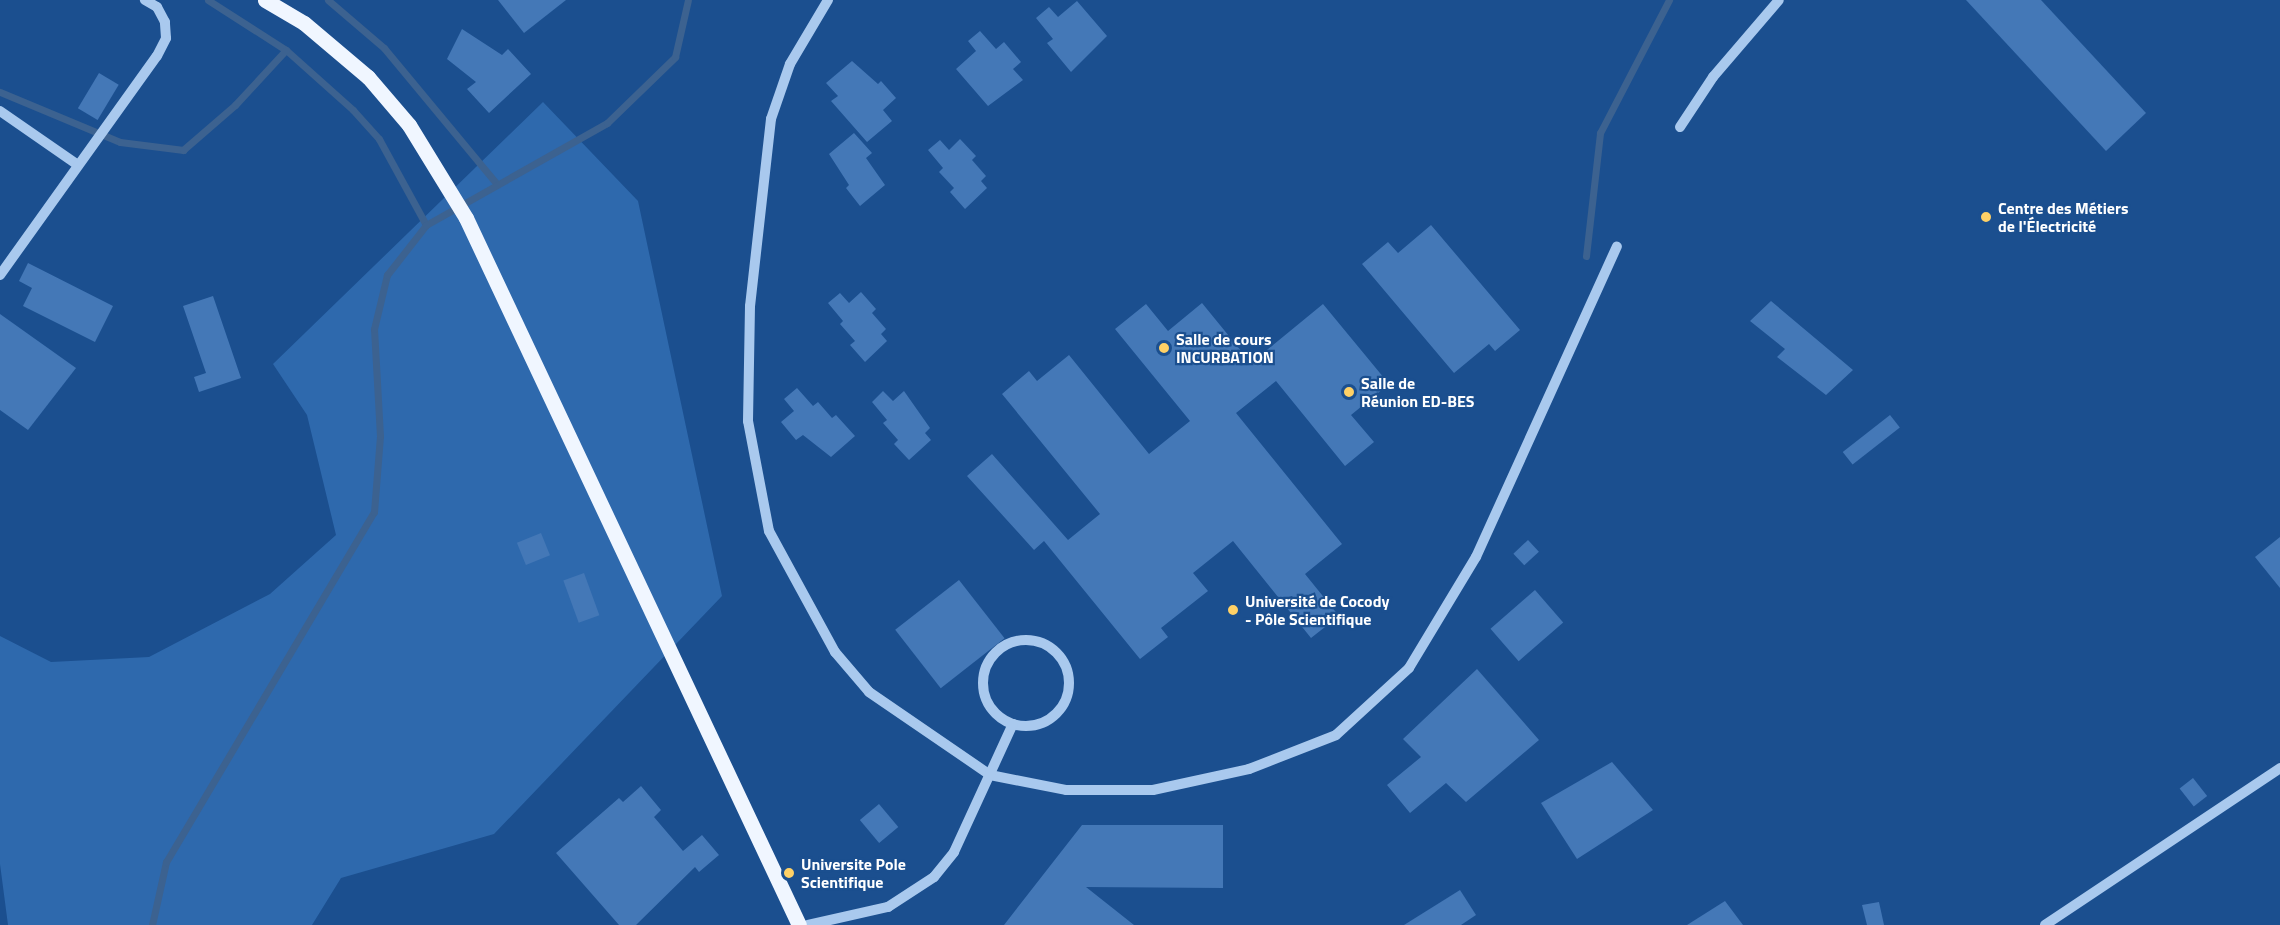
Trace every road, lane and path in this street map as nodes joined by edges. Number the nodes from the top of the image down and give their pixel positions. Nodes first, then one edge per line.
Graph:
1 (145, 0) edge
2 (265, 0) edge
3 (828, 0) edge
4 (1779, 0) edge
5 (0, 111) edge
6 (1680, 127) dead end
7 (78, 165) junction
8 (1617, 246) dead end
9 (0, 275) edge
10 (1013, 724) junction
11 (2280, 768) edge
12 (990, 775) junction
13 (799, 925) edge
14 (808, 925) edge
15 (2045, 925) edge

1 - 7 street
2 - 13 main road
3 - 12 street
4 - 6 street
5 - 7 street
7 - 9 street
8 - 12 street
10 - 10 street
10 - 12 street
11 - 15 street
12 - 14 street

